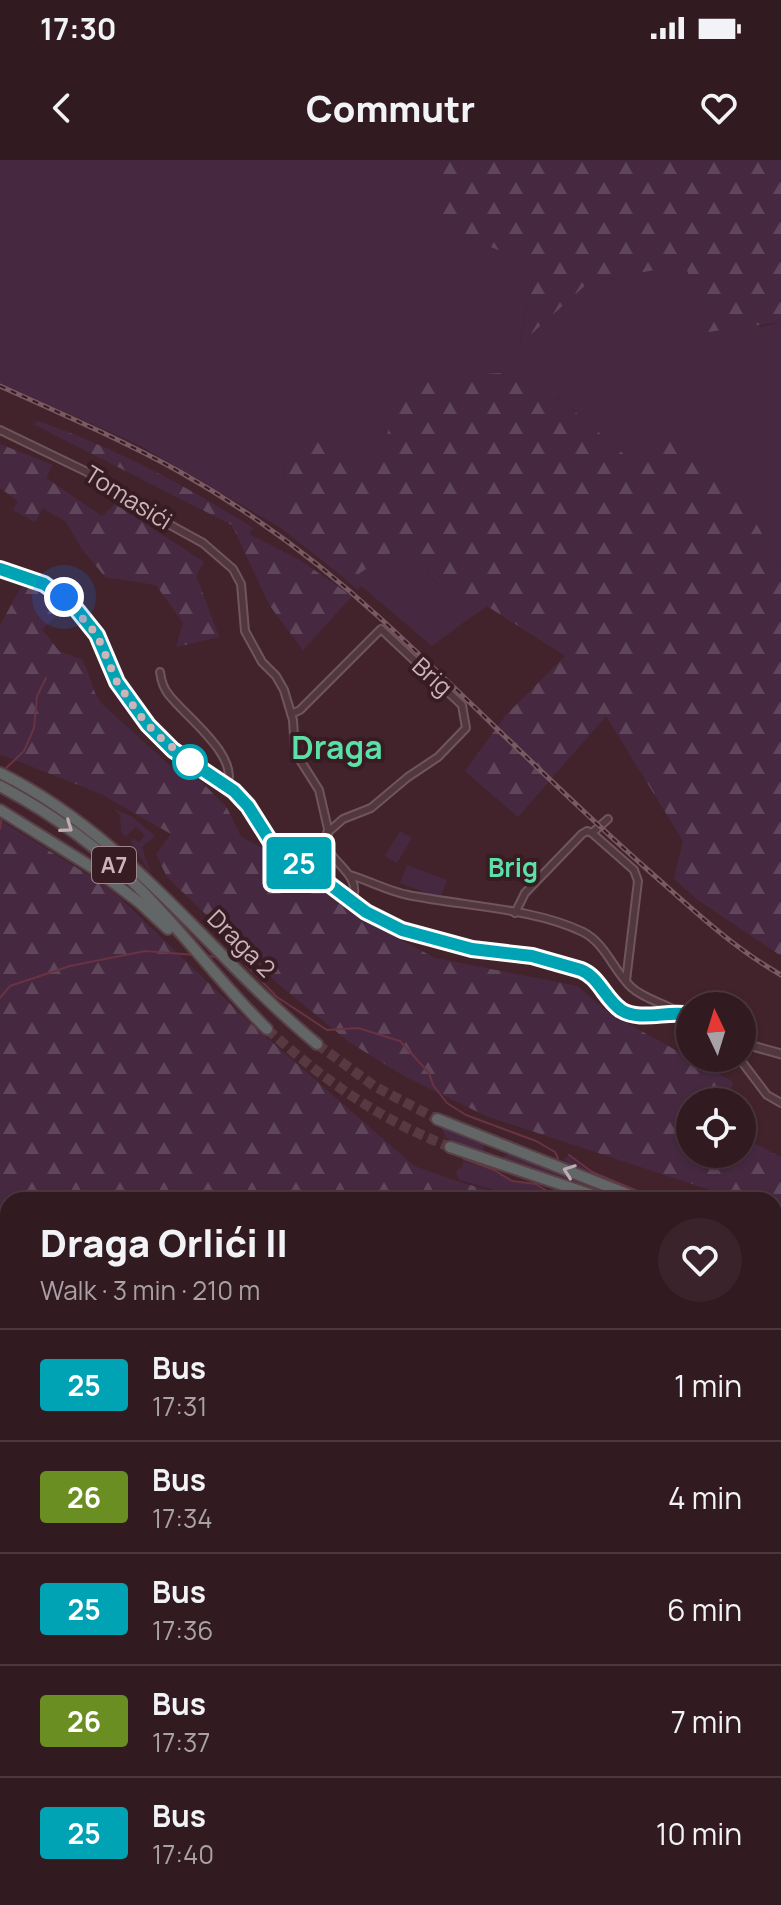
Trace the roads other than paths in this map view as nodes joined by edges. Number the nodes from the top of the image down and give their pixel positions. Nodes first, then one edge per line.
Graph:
1 (0, 430) edge
2 (0, 569) edge
3 (160, 672) dead end
4 (291, 714) junction
5 (0, 770) edge
6 (0, 786) edge
7 (227, 786) junction
8 (0, 810) edge
9 (608, 819) dead end
10 (327, 833) junction
11 (592, 833) junction
12 (350, 875) junction
13 (352, 902) junction
14 (515, 913) junction
15 (207, 967) junction
16 (626, 981) junction
17 (676, 1011) edge
18 (676, 1013) edge
19 (267, 1029) tunnel mouth
20 (317, 1044) tunnel mouth
21 (756, 1047) edge
22 (781, 1054) edge
23 (750, 1072) edge
24 (781, 1103) edge
25 (437, 1119) tunnel mouth
26 (450, 1147) tunnel mouth
27 (583, 1192) edge
28 (622, 1192) edge

1 - 4 street, Tomasići
2 - 7 street
3 - 7 street
4 - 10 street
4 - 10 street, Brig
5 - 20 highway, Draga 2 / A7
6 -> 15 highway, A7
7 - 13 street
8 - 15 highway
9 - 11 street
10 - 12 street
11 - 14 street
11 - 16 street
12 - 13 street
12 - 14 street
13 - 18 street
14 - 16 street
15 - 19 highway, A7
16 - 17 street
21 - 22 street
23 - 24 street
28 -> 25 highway
26 - 27 highway

